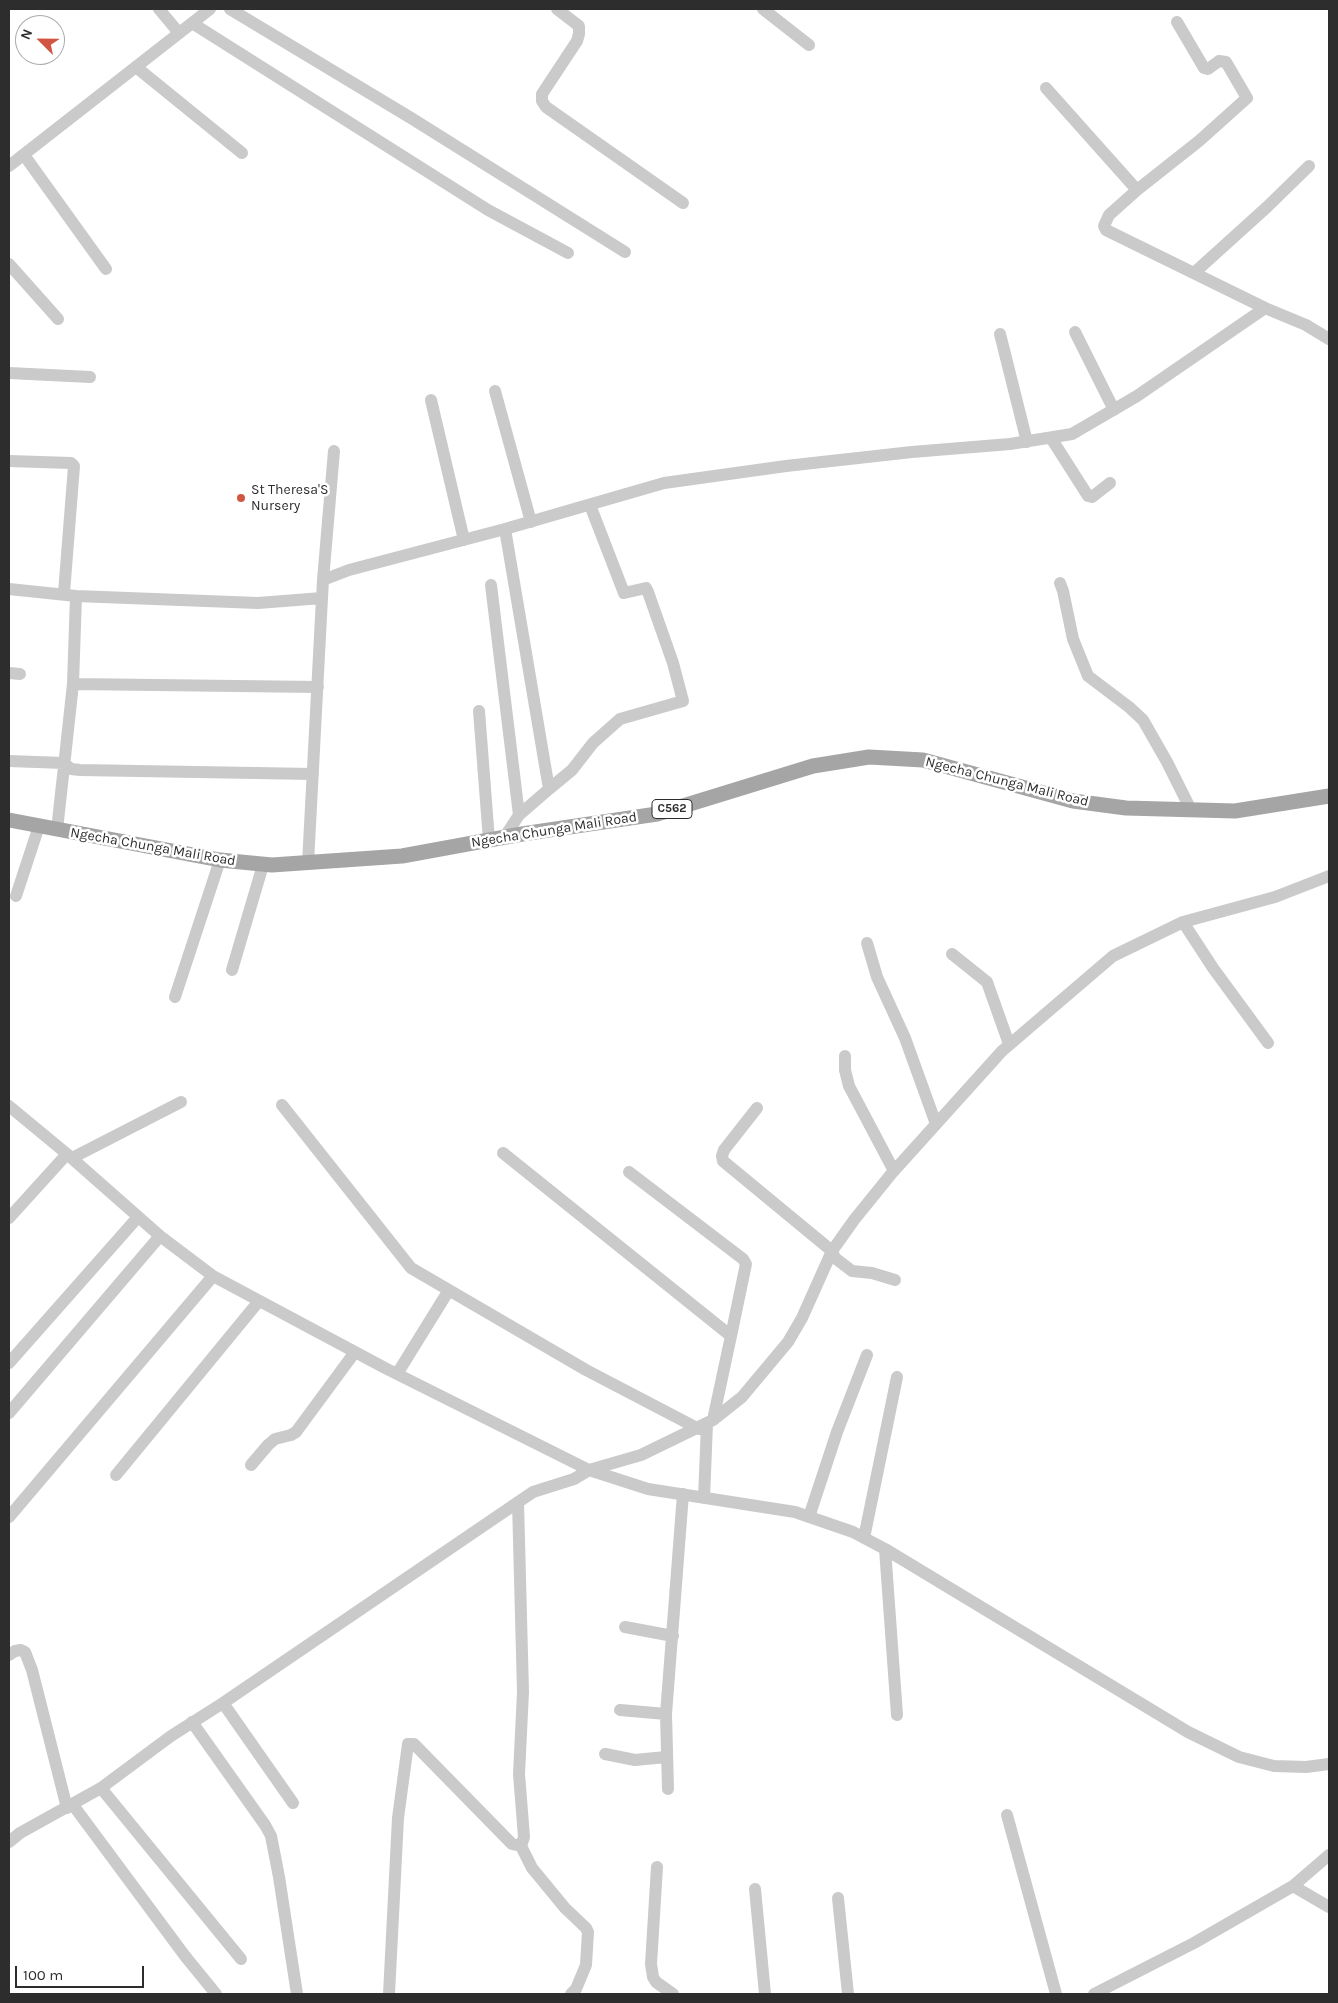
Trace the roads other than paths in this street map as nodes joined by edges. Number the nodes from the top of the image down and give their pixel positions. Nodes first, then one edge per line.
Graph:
1 (159, 9) edge
2 (210, 9) edge
3 (230, 9) edge
4 (557, 9) edge
5 (763, 9) edge
6 (1177, 22) dead end
7 (192, 23) junction
8 (179, 33) junction
9 (809, 45) dead end
10 (136, 67) junction
11 (1046, 88) dead end
12 (242, 153) dead end
13 (24, 155) junction
14 (9, 166) edge
15 (1309, 166) dead end
16 (1137, 190) junction
17 (683, 203) dead end
18 (625, 252) dead end
19 (568, 253) dead end
20 (9, 264) edge
21 (106, 269) dead end
22 (1194, 273) junction
23 (1265, 308) junction
24 (58, 319) dead end
25 (1075, 332) dead end
26 (1000, 334) dead end
27 (1329, 339) edge
28 (9, 373) edge
29 (90, 377) dead end
30 (495, 391) dead end
31 (431, 400) dead end
32 (1114, 410) junction
33 (1051, 438) junction
34 (1027, 442) junction
35 (334, 451) dead end
36 (9, 461) edge
37 (1110, 483) dead end
38 (590, 505) junction
39 (531, 522) junction
40 (505, 530) junction
41 (464, 540) junction
42 (323, 580) junction
43 (1060, 582) dead end
44 (491, 585) dead end
45 (9, 590) edge
46 (70, 594) junction
47 (322, 598) junction
48 (73, 684) junction
49 (318, 687) junction
50 (479, 711) dead end
51 (9, 761) edge
52 (64, 763) junction
53 (312, 774) junction
54 (549, 790) junction
55 (1329, 796) edge
56 (1191, 810) junction
57 (518, 815) junction
58 (9, 820) edge
59 (39, 826) junction
60 (57, 830) junction
61 (504, 838) junction
62 (489, 840) junction
63 (220, 860) junction
64 (308, 863) junction
65 (263, 865) junction
66 (1329, 876) edge
67 (16, 896) dead end
68 (1183, 922) junction
69 (867, 943) dead end
70 (952, 954) dead end
71 (232, 970) dead end
72 (175, 997) dead end
73 (1268, 1043) dead end
74 (1009, 1044) junction
75 (845, 1056) dead end
76 (181, 1102) dead end
77 (282, 1105) dead end
78 (9, 1106) edge
79 (757, 1108) dead end
80 (936, 1124) junction
81 (502, 1153) dead end
82 (69, 1156) junction
83 (894, 1170) junction
84 (629, 1172) dead end
85 (9, 1218) edge
86 (138, 1218) junction
87 (160, 1236) junction
88 (832, 1251) junction
89 (213, 1276) junction
90 (895, 1280) dead end
91 (449, 1290) junction
92 (259, 1301) junction
93 (731, 1336) junction
94 (355, 1352) junction
95 (867, 1355) dead end
96 (9, 1363) edge
97 (398, 1374) junction
98 (897, 1377) dead end
99 (9, 1413) edge
100 (706, 1424) junction
101 (251, 1464) dead end
102 (589, 1470) junction
103 (116, 1475) dead end
104 (683, 1494) junction
105 (704, 1498) junction
106 (518, 1502) junction
107 (9, 1517) edge
108 (809, 1517) junction
109 (864, 1538) junction
110 (885, 1549) junction
111 (625, 1627) dead end
112 (672, 1636) junction
113 (9, 1655) edge
114 (223, 1703) junction
115 (620, 1710) dead end
116 (666, 1714) junction
117 (897, 1715) dead end
118 (192, 1722) junction
119 (605, 1754) dead end
120 (666, 1757) junction
121 (1329, 1764) edge
122 (101, 1788) junction
123 (668, 1789) dead end
124 (293, 1803) dead end
125 (70, 1807) junction
126 (1007, 1814) dead end
127 (9, 1842) edge
128 (521, 1846) junction
129 (1328, 1857) edge
130 (657, 1867) dead end
131 (1293, 1886) junction
132 (755, 1889) dead end
133 (838, 1898) dead end
134 (1329, 1907) edge
135 (241, 1959) dead end
136 (216, 1994) edge
137 (296, 1994) edge
138 (389, 1994) edge
139 (571, 1994) edge
140 (674, 1994) edge
141 (764, 1994) edge
142 (848, 1994) edge
143 (1056, 1994) edge
144 (1094, 1994) edge

1 - 8 street
2 - 7 street
3 - 18 street
4 - 17 street
5 - 9 street
6 - 16 street
7 - 8 street
7 - 19 street
8 - 10 street
10 - 12 street
10 - 13 street
11 - 16 street
13 - 14 street
13 - 21 street
15 - 22 street
16 - 22 street
20 - 24 street
22 - 23 street
23 - 27 street
23 - 32 street
25 - 32 street
26 - 34 street
28 - 29 street
30 - 39 street
31 - 41 street
32 - 33 street
33 - 34 street
33 - 37 street
34 - 38 street
35 - 42 street
36 - 46 street
38 - 39 street
38 - 54 street
39 - 40 street
40 - 41 street
40 - 54 street
41 - 42 street
42 - 47 street
43 - 56 street
44 - 57 street
45 - 46 street
46 - 47 street
46 - 48 street
47 - 49 street
48 - 49 street
48 - 52 street
49 - 53 street
50 - 62 street
51 - 52 street
52 - 53 street
52 - 60 street
53 - 64 street
54 - 57 street
55 - 56 main road, Ngecha Chunga Mali Road / C562
56 - 61 main road, Ngecha Chunga Mali Road / C562
57 - 61 street
58 - 59 main road, Ngecha Chunga Mali Road / C562
59 - 60 main road, Ngecha Chunga Mali Road / C562
59 - 67 street
60 - 63 main road, Ngecha Chunga Mali Road / C562
61 - 62 main road, Ngecha Chunga Mali Road / C562
62 - 64 main road, Ngecha Chunga Mali Road / C562
63 - 65 main road, Ngecha Chunga Mali Road / C562
63 - 72 street
64 - 65 main road, Ngecha Chunga Mali Road / C562
65 - 71 street
66 - 68 street
68 - 73 street
68 - 74 street
69 - 80 street
70 - 74 street
74 - 80 street
75 - 83 street
76 - 82 street
77 - 91 street
78 - 82 street
79 - 88 street
80 - 83 street
81 - 93 street
82 - 85 street
82 - 86 street
83 - 88 street
84 - 93 street
86 - 87 street
86 - 96 street
87 - 89 street
87 - 99 street
88 - 90 street
88 - 100 street
89 - 92 street
89 - 107 street
91 - 97 street
91 - 100 street
92 - 94 street
92 - 103 street
93 - 100 street
94 - 97 street
94 - 101 street
95 - 108 street
97 - 102 street
98 - 109 street
100 - 102 street
100 - 105 street
102 - 104 street
102 - 106 street
104 - 105 street
104 - 112 street
105 - 108 street
106 - 114 street
106 - 128 street
108 - 109 street
109 - 110 street
110 - 117 street
110 - 121 street
111 - 112 street
112 - 116 street
113 - 125 street
114 - 118 street
114 - 124 street
115 - 116 street
116 - 120 street
118 - 122 street
118 - 137 street
119 - 120 street
120 - 123 street
122 - 125 street
122 - 135 street
125 - 127 street
125 - 136 street
126 - 143 street
128 - 138 street
128 - 139 street
129 - 131 street
130 - 140 street
131 - 134 street
131 - 144 street
132 - 141 street
133 - 142 street

